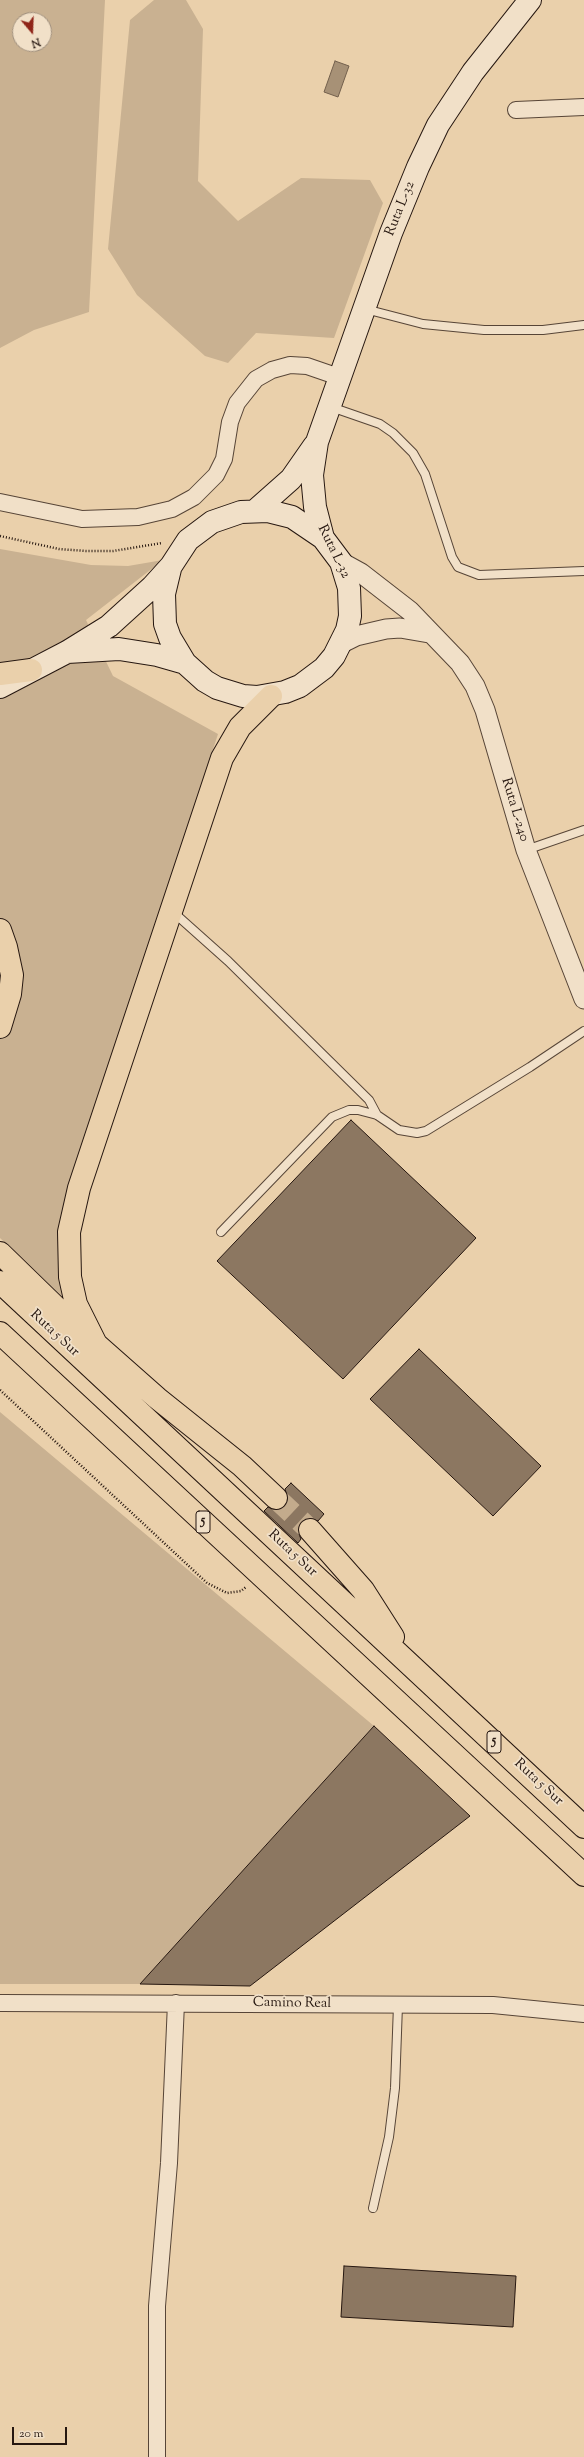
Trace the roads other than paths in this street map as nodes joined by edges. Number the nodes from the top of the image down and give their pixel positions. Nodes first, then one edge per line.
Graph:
1 (530, 0) edge
2 (584, 107) edge
3 (516, 110) dead end
4 (364, 309) junction
5 (584, 325) edge
6 (339, 376) junction
7 (328, 406) junction
8 (317, 442) junction
9 (0, 502) edge
10 (256, 510) junction
11 (323, 538) junction
12 (341, 562) junction
13 (171, 566) junction
14 (584, 571) edge
15 (429, 633) junction
16 (342, 643) junction
17 (67, 652) junction
18 (185, 663) junction
19 (31, 670) junction
20 (0, 674) edge
21 (0, 687) edge
22 (271, 696) junction
23 (584, 830) edge
24 (526, 850) junction
25 (172, 910) junction
26 (0, 930) edge
27 (584, 999) edge
28 (0, 1027) edge
29 (584, 1031) edge
30 (377, 1115) junction
31 (221, 1232) dead end
32 (0, 1253) edge
33 (0, 1282) edge
34 (0, 1333) edge
35 (96, 1344) junction
36 (276, 1498) tunnel mouth
37 (310, 1530) tunnel mouth
38 (405, 1657) junction
39 (584, 1827) edge
40 (584, 1875) edge
41 (0, 2003) edge
42 (176, 2003) junction
43 (398, 2005) junction
44 (584, 2014) edge
45 (373, 2208) dead end
46 (157, 2457) edge

1 - 4 main road, Ruta L-32
2 - 3 street
4 - 5 lane
4 - 6 main road, Ruta L-32
6 - 7 main road, Ruta L-32
6 - 9 street
7 - 8 main road, Ruta L-32
7 - 14 lane
8 - 10 main road, Ruta L-32
8 - 11 main road, Ruta L-32
10 - 11 main road
10 - 13 main road, Ruta L-32
11 - 12 main road, Ruta L-32
12 - 15 street, Ruta L-240
12 - 16 main road, Ruta L-32
13 - 17 main road, Ruta L-32
13 - 18 main road
15 - 16 street
15 - 24 street, Ruta L-240
16 - 22 main road, Ruta L-32
17 - 18 main road, Ruta L-32
17 - 19 main road, Ruta L-32
18 - 22 main road, Ruta L-32
19 - 20 highway
19 - 21 main road, Ruta L-32
22 - 25 highway
23 - 24 lane
24 - 27 street, Ruta L-240
25 - 30 lane
25 - 35 highway
26 - 28 highway
29 - 30 lane
30 - 31 lane
32 - 35 highway
33 - 38 highway, Ruta 5 Sur / 5
34 - 40 highway, 5
35 - 36 highway
37 - 38 highway
38 - 39 highway, Ruta 5 Sur / 5
41 - 42 street, Camino Real
42 - 43 street, Camino Real
42 - 46 street
43 - 44 street, Camino Real
43 - 45 lane

